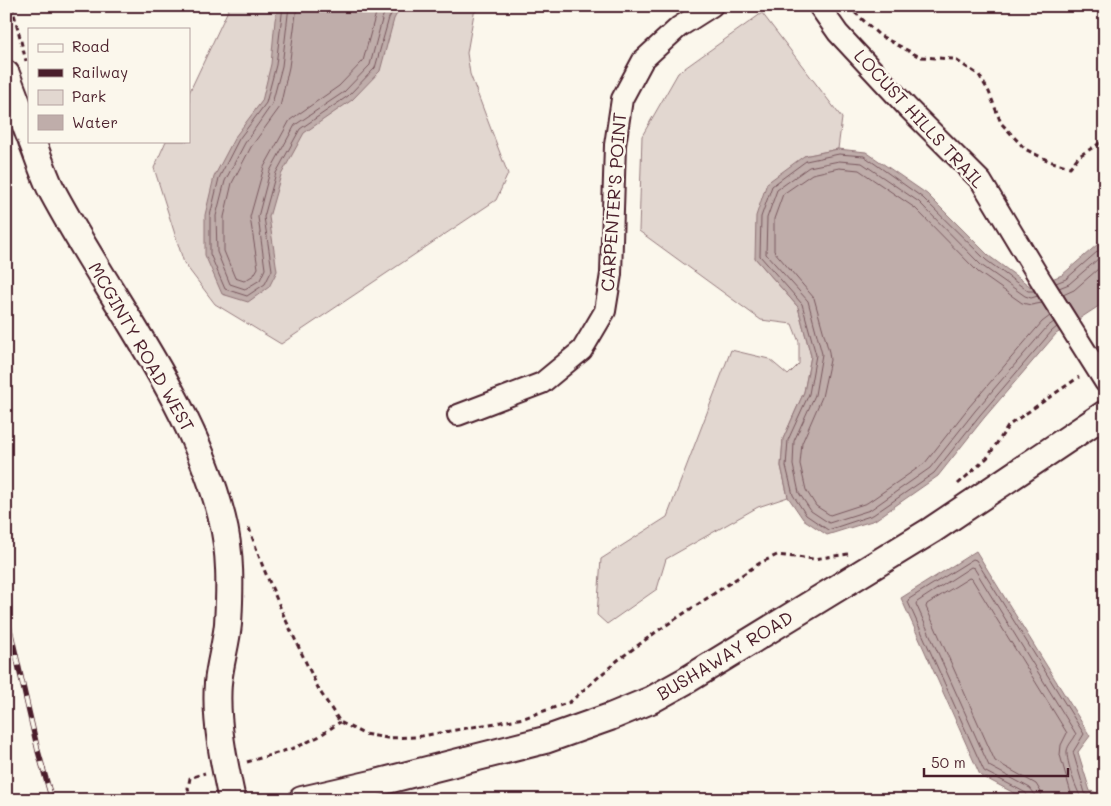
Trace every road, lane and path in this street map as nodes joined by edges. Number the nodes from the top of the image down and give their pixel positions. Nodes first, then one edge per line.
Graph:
1 (12, 6) edge
2 (712, 6) edge
3 (819, 6) edge
4 (848, 6) edge
5 (16, 69) edge
6 (28, 129) edge
7 (1105, 140) edge
8 (32, 142) edge
9 (1100, 374) edge
10 (1105, 414) edge
11 (458, 415) dead end
12 (955, 486) dead end
13 (857, 553) dead end
14 (259, 758) dead end
15 (190, 778) dead end
16 (192, 800) edge
17 (232, 800) edge
18 (302, 800) edge

1 - 5 path
2 - 11 street, CARPENTER'S POINT
3 - 9 street, LOCUST HILLS TRAIL
4 - 7 path
5 - 6 main road
8 - 17 main road, MCGINTY ROAD WEST
9 - 12 path
10 - 18 main road, BUSHAWAY ROAD
13 - 14 path
15 - 16 path

